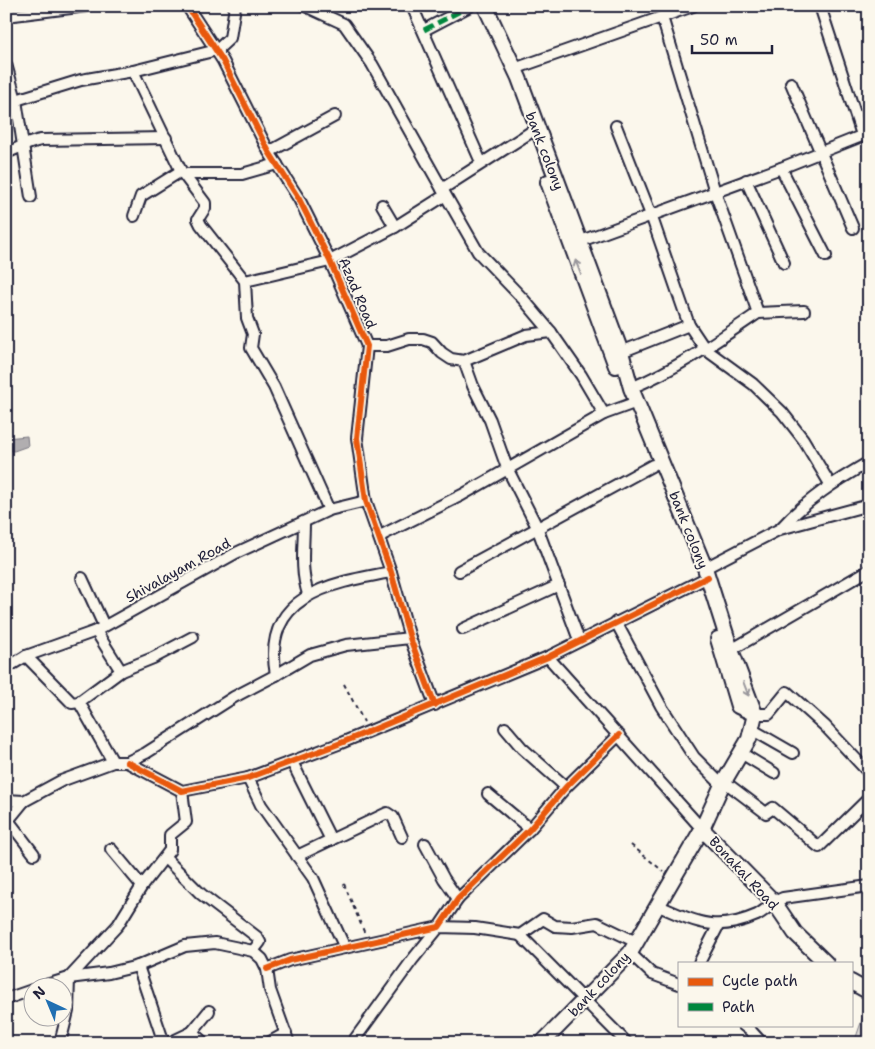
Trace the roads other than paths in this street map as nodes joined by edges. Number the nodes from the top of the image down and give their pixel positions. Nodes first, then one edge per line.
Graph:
1 (87, 6) edge
2 (187, 6) edge
3 (235, 6) edge
4 (305, 6) edge
5 (412, 6) edge
6 (470, 6) edge
7 (479, 6) edge
8 (485, 6) edge
9 (693, 6) edge
10 (820, 6) edge
11 (6, 16) edge
12 (662, 17) junction
13 (424, 30) junction
14 (217, 50) junction
15 (6, 64) edge
16 (514, 69) junction
17 (133, 71) junction
18 (791, 83) dead end
19 (16, 100) junction
20 (335, 116) dead end
21 (616, 126) dead end
22 (531, 132) junction
23 (865, 134) edge
24 (166, 138) junction
25 (24, 146) junction
26 (269, 152) junction
27 (6, 153) edge
28 (820, 153) junction
29 (481, 162) junction
30 (277, 164) junction
31 (782, 168) junction
32 (183, 172) junction
33 (746, 180) junction
34 (443, 192) junction
35 (715, 192) junction
36 (31, 196) dead end
37 (382, 204) dead end
38 (652, 215) junction
39 (134, 216) dead end
40 (395, 228) junction
41 (853, 228) dead end
42 (580, 241) junction
43 (826, 256) dead end
44 (330, 261) junction
45 (784, 263) dead end
46 (245, 281) junction
47 (804, 311) dead end
48 (758, 313) junction
49 (688, 325) junction
50 (551, 332) junction
51 (367, 346) junction
52 (705, 349) junction
53 (621, 352) junction
54 (464, 361) junction
55 (632, 388) junction
56 (634, 403) junction
57 (604, 414) junction
58 (869, 462) edge
59 (653, 465) junction
60 (507, 468) junction
61 (830, 484) junction
62 (366, 501) junction
63 (869, 505) edge
64 (329, 510) junction
65 (304, 522) junction
66 (537, 527) junction
67 (780, 529) junction
68 (380, 536) junction
69 (458, 571) dead end
70 (391, 572) junction
71 (867, 574) edge
72 (704, 575) junction
73 (82, 578) dead end
74 (559, 585) junction
75 (308, 594) junction
76 (616, 622) junction
77 (100, 628) junction
78 (463, 630) dead end
79 (193, 637) dead end
80 (410, 638) junction
81 (579, 640) junction
82 (731, 650) junction
83 (26, 656) junction
84 (548, 657) junction
85 (6, 668) edge
86 (121, 671) junction
87 (276, 676) junction
88 (79, 702) junction
89 (435, 705) junction
90 (755, 714) junction
91 (505, 728) dead end
92 (752, 729) junction
93 (619, 735) junction
94 (742, 753) junction
95 (793, 753) dead end
96 (113, 762) junction
97 (126, 762) junction
98 (292, 762) junction
99 (774, 773) dead end
100 (869, 773) edge
101 (248, 778) junction
102 (724, 783) junction
103 (566, 787) junction
104 (182, 791) junction
105 (488, 794) dead end
106 (869, 798) edge
107 (6, 800) edge
108 (24, 801) junction
109 (7, 821) edge
110 (530, 828) junction
111 (702, 829) junction
112 (402, 837) dead end
113 (330, 840) junction
114 (426, 844) dead end
115 (111, 849) dead end
116 (34, 854) dead end
117 (298, 856) junction
118 (165, 858) junction
119 (142, 886) junction
120 (869, 886) edge
121 (458, 899) junction
122 (774, 902) junction
123 (658, 906) junction
124 (718, 926) junction
125 (439, 927) junction
126 (520, 935) junction
127 (633, 947) junction
128 (345, 948) junction
129 (253, 951) junction
130 (700, 962) edge
131 (825, 962) edge
132 (138, 966) junction
133 (267, 969) junction
134 (71, 976) edge
135 (72, 978) edge
136 (852, 983) edge
137 (678, 984) edge
138 (869, 992) edge
139 (22, 993) edge
140 (6, 999) edge
141 (586, 999) junction
142 (208, 1011) dead end
143 (64, 1026) edge
144 (744, 1026) edge
145 (192, 1032) junction
146 (288, 1038) edge
147 (60, 1043) edge
148 (164, 1043) edge
149 (169, 1043) edge
150 (204, 1043) edge
151 (268, 1043) edge
152 (352, 1043) edge
153 (542, 1043) edge
154 (627, 1043) edge
155 (762, 1043) edge

1 - 11 street
2 - 14 street, Azad Road
3 - 14 street
4 - 34 street
5 - 13 street
6 - 13 street
7 - 22 main road
8 - 16 main road, bank colony
9 - 12 street
10 - 23 street
12 - 16 street
12 - 35 street
13 - 29 street
14 - 17 street
14 - 26 street, Azad Road
15 - 19 street
16 - 42 main road, bank colony
17 - 19 street
17 - 24 street
18 - 28 street
19 - 25 street
20 - 26 street
21 - 38 street
22 - 29 street
56 -> 22 main road
23 - 28 street
24 - 25 street
24 - 32 street
25 - 27 street
25 - 36 street
26 - 30 street, Azad Road
28 - 31 street
28 - 41 street
29 - 34 street
30 - 32 street
30 - 44 street, Azad Road
31 - 33 street
31 - 43 street
32 - 39 street
32 - 46 street
33 - 35 street
33 - 45 street
34 - 40 street
34 - 50 street
35 - 38 street
35 - 48 street
37 - 40 street
38 - 42 street
38 - 49 street
40 - 44 street
42 - 53 main road, bank colony
44 - 46 street
44 - 51 street, Azad Road
46 - 64 street
47 - 48 street
48 - 52 street
49 - 52 street
49 - 53 street
50 - 54 street
50 - 57 street
51 - 54 street
51 - 62 street, Azad Road
52 - 55 street
52 - 61 street
53 - 55 main road, bank colony
54 - 60 street
55 - 56 main road, bank colony
56 - 57 street
56 - 59 main road
56 - 72 main road, bank colony
57 - 60 street
58 - 61 street
59 - 66 street
59 - 72 main road
60 - 66 street
60 - 68 street
61 - 67 street
62 - 64 street, Shivalayam Road
62 - 68 street, Azad Road
63 - 67 street
64 - 65 street, Shivalayam Road
65 - 75 street
65 - 77 street, Shivalayam Road
66 - 69 street
66 - 74 street
67 - 72 street
68 - 70 street, Azad Road
70 - 75 street
70 - 80 street, Azad Road
71 - 82 street
72 - 76 street
72 - 82 main road, bank colony
72 - 90 main road
73 - 77 street
74 - 78 street
74 - 81 street
75 - 87 street
76 - 81 street
76 - 102 street
77 - 83 street, Shivalayam Road
77 - 86 street
79 - 86 street
80 - 87 street
80 - 89 street, Azad Road
81 - 84 street
82 -> 90 main road, bank colony
83 - 85 street, Shivalayam Road
83 - 88 street
84 - 89 street
84 - 93 street
86 - 88 street
87 - 97 street
88 - 96 street
89 - 98 street
90 - 92 main road, bank colony
90 - 100 street
91 - 103 street
92 - 94 main road, bank colony
92 - 95 street
93 - 103 street
93 - 111 street
94 - 99 street
94 - 102 main road, bank colony
96 - 97 street
96 - 108 street
97 - 104 street
98 - 101 street
98 - 113 street
101 - 104 street
101 - 117 street
102 - 106 street
102 - 111 main road, bank colony
103 - 110 street
104 - 118 street
105 - 110 street
107 - 108 street
108 - 109 street
109 - 116 street
110 - 121 street
111 - 122 main road, Bonakal Road
111 - 123 main road, bank colony
112 - 113 street
113 - 117 street
114 - 121 street
115 - 119 street
117 - 128 street
118 - 119 street
118 - 129 street
119 - 134 street
120 - 122 street
121 - 125 street
122 - 124 street
122 - 131 main road, Bonakal Road
123 - 124 street
123 - 127 main road, bank colony
124 - 130 street
125 - 126 street
125 - 128 street
125 - 152 street
126 - 127 street
126 - 141 street
127 - 137 street
127 - 141 main road, bank colony
128 - 133 street
129 - 132 street
129 - 133 street
132 - 135 street
132 - 148 street
133 - 146 street
136 - 138 main road
139 - 140 street
141 - 153 main road, bank colony
141 - 154 street
142 - 145 street
143 - 147 street
144 - 155 street
145 - 149 street
145 - 150 street
146 - 151 street

